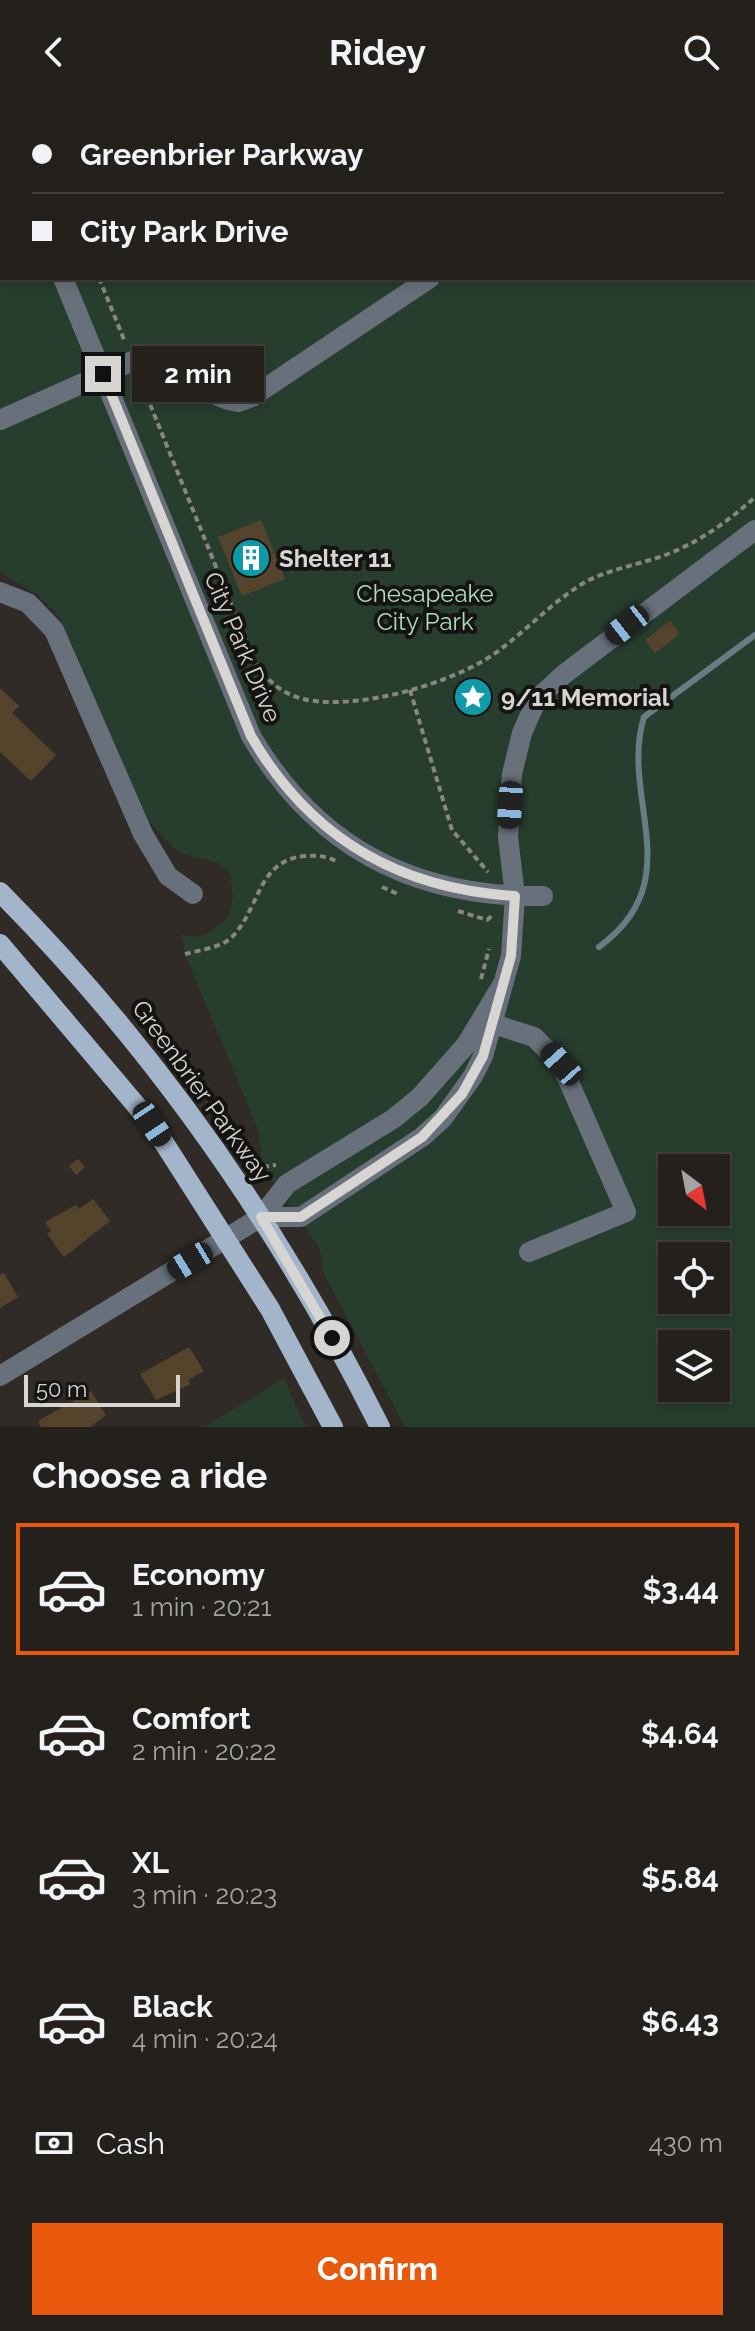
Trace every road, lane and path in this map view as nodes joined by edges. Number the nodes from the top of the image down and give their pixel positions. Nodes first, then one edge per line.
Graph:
1 (64, 280) edge
2 (100, 280) edge
3 (427, 280) edge
4 (133, 360) junction
5 (103, 374) junction
6 (0, 420) edge
7 (755, 497) edge
8 (755, 530) edge
9 (0, 592) edge
10 (0, 892) edge
11 (193, 894) dead end
12 (515, 896) junction
13 (543, 896) dead end
14 (487, 920) dead end
15 (493, 930) dead end
16 (492, 940) dead end
17 (0, 944) edge
18 (478, 989) dead end
19 (487, 1022) junction
20 (282, 1162) dead end
21 (263, 1167) dead end
22 (261, 1217) junction
23 (226, 1239) junction
24 (529, 1252) dead end
25 (0, 1376) edge
26 (333, 1427) edge
27 (380, 1427) edge

1 - 5 street, City Park Drive
2 - 4 path
3 - 4 street
4 - 5 street
4 - 7 path
5 - 6 street
5 - 12 street, City Park Drive
8 - 12 street
9 - 11 street
10 - 22 main road, Greenbrier Parkway
12 - 13 street, City Park Drive
12 - 19 street
14 - 15 path
16 - 18 path
17 - 23 main road
19 - 22 street
19 - 22 street
19 - 24 street
20 - 21 path
22 - 23 street
22 - 27 main road, Greenbrier Parkway
23 - 25 street
23 - 26 main road

